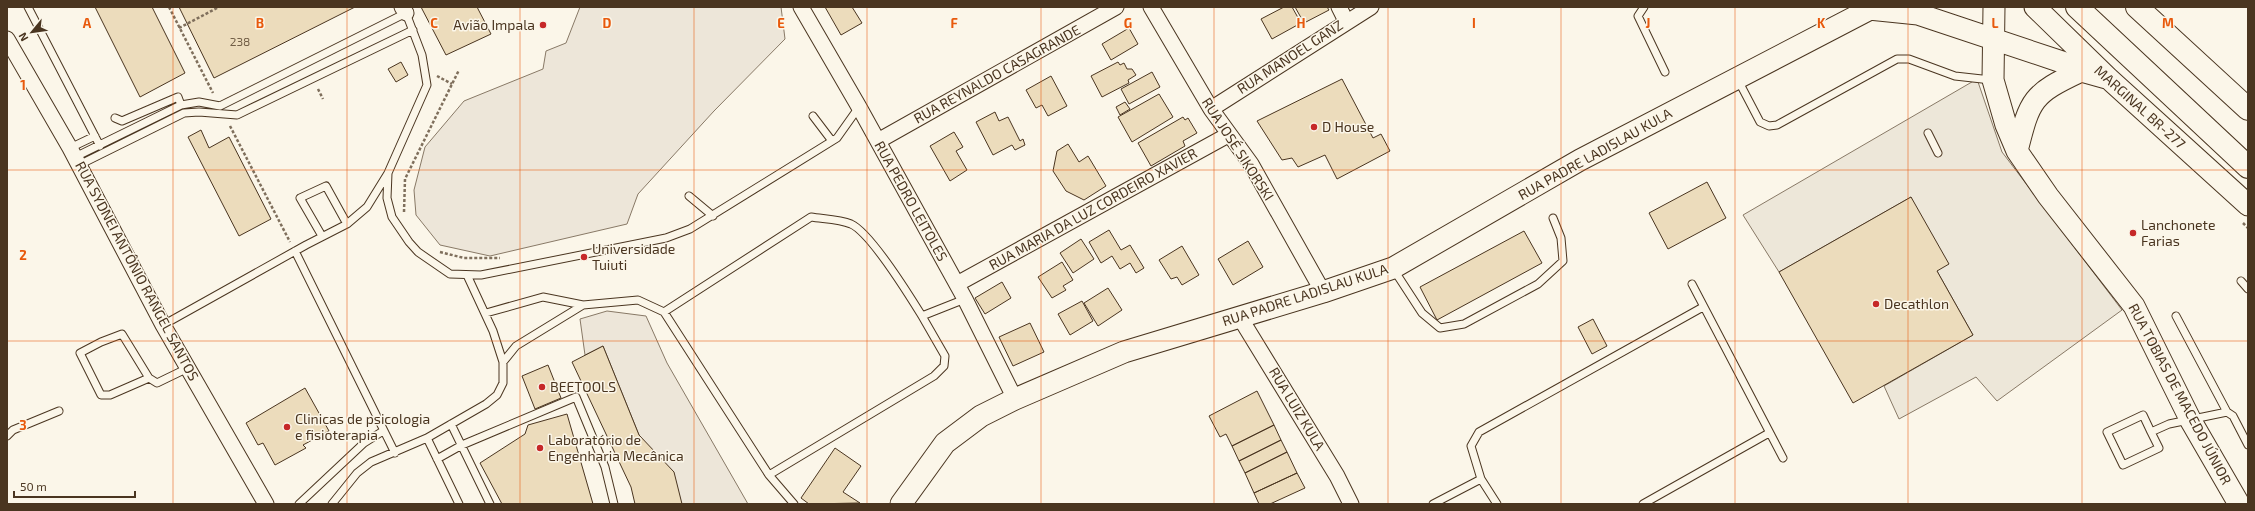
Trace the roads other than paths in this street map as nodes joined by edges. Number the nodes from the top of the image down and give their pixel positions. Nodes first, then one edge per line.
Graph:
1 (28, 7) edge
2 (801, 7) edge
3 (1116, 7) edge
4 (1151, 7) edge
5 (1339, 7) edge
6 (1371, 7) edge
7 (1644, 7) edge
8 (1994, 7) edge
9 (2035, 7) edge
10 (2077, 7) edge
11 (2137, 7) edge
12 (1870, 8) edge
13 (404, 10) edge
14 (1346, 21) junction
15 (414, 30) junction
16 (1994, 38) junction
17 (7, 39) edge
18 (2204, 69) junction
19 (2081, 71) junction
20 (1665, 72) dead end
21 (1737, 78) junction
22 (2108, 78) junction
23 (1993, 80) junction
24 (2248, 98) edge
25 (181, 105) junction
26 (859, 107) junction
27 (1211, 109) junction
28 (2248, 109) edge
29 (813, 116) dead end
30 (115, 118) dead end
31 (1928, 133) dead end
32 (1228, 135) junction
33 (95, 136) junction
34 (832, 141) junction
35 (878, 141) junction
36 (100, 146) junction
37 (2017, 151) junction
38 (1938, 153) dead end
39 (75, 157) junction
40 (2248, 167) edge
41 (388, 173) junction
42 (689, 196) dead end
43 (2248, 205) edge
44 (713, 216) junction
45 (1553, 218) dead end
46 (347, 224) junction
47 (322, 236) junction
48 (295, 251) junction
49 (1393, 268) junction
50 (467, 275) junction
51 (2241, 281) dead end
52 (957, 284) junction
53 (1692, 284) dead end
54 (2248, 289) edge
55 (1323, 292) junction
56 (965, 299) junction
57 (583, 305) junction
58 (1703, 307) junction
59 (664, 312) junction
60 (486, 313) junction
61 (922, 316) junction
62 (1239, 316) junction
63 (2176, 316) dead end
64 (163, 325) junction
65 (503, 362) junction
66 (188, 368) junction
67 (149, 378) junction
68 (1015, 399) junction
69 (59, 411) dead end
70 (2227, 412) junction
71 (2191, 421) junction
72 (451, 424) junction
73 (383, 431) junction
74 (2151, 432) junction
75 (1769, 433) junction
76 (7, 436) edge
77 (427, 438) junction
78 (462, 445) junction
79 (2248, 445) edge
80 (395, 453) junction
81 (1783, 458) dead end
82 (437, 459) junction
83 (769, 475) junction
84 (1481, 480) junction
85 (266, 504) edge
86 (299, 504) edge
87 (332, 504) edge
88 (459, 504) edge
89 (490, 504) edge
90 (614, 504) edge
91 (794, 504) edge
92 (901, 504) edge
93 (1351, 504) edge
94 (1433, 504) edge
95 (1497, 504) edge
96 (1643, 504) edge
97 (2239, 504) edge

1 - 33 lane
2 - 26 street, RUA PEDRO LEITOLES
3 - 35 street, RUA REYNALDO CASAGRANDE
4 - 27 street, RUA JOSÉ SIKORSKI
5 - 14 street
6 - 14 street, RUA MANOEL GANZ
7 - 20 lane
8 - 16 street, RUA TOBIAS DE MACEDO JÚNIOR
9 - 22 street, MARGINAL BR-277
10 - 40 highway
11 - 18 highway
12 - 16 street, RUA PADRE LADISLAU KULA
12 - 21 street, RUA PADRE LADISLAU KULA
13 - 15 lane
13 - 25 lane
14 - 27 street, RUA MANOEL GANZ
15 - 39 lane
15 - 41 lane
16 - 19 street, RUA PADRE LADISLAU KULA
16 - 23 street, RUA TOBIAS DE MACEDO JÚNIOR
17 - 39 street, RUA SYDNEI ANTÔNIO RANGEL SANTOS
18 - 24 highway
18 - 28 highway
19 - 22 street, RUA PADRE LADISLAU KULA
19 - 37 street
21 - 23 lane
21 - 49 street, RUA PADRE LADISLAU KULA
22 - 43 street, MARGINAL BR-277
23 - 37 street, RUA TOBIAS DE MACEDO JÚNIOR
25 - 30 lane
25 - 36 lane
26 - 34 lane
26 - 35 street, RUA PEDRO LEITOLES
27 - 32 street, RUA JOSÉ SIKORSKI
29 - 34 lane
31 - 38 lane
32 - 52 street, RUA MARIA DA LUZ CORDEIRO XAVIER
32 - 55 street, RUA JOSÉ SIKORSKI
33 - 36 lane
33 - 39 lane
34 - 44 lane
35 - 52 street, RUA PEDRO LEITOLES
36 - 39 lane
37 - 71 street, RUA TOBIAS DE MACEDO JÚNIOR
39 - 64 street, RUA SYDNEI ANTÔNIO RANGEL SANTOS
41 - 46 lane
41 - 50 lane
42 - 44 lane
44 - 50 lane
45 - 49 lane
46 - 47 lane
46 - 47 lane
47 - 48 lane
48 - 64 lane
48 - 73 lane
49 - 55 street, RUA PADRE LADISLAU KULA
50 - 60 lane
51 - 54 lane
52 - 56 street, RUA PEDRO LEITOLES
53 - 58 lane
55 - 62 street, RUA PADRE LADISLAU KULA
56 - 61 lane
56 - 68 street, RUA PEDRO LEITOLES
57 - 59 lane
57 - 60 lane
57 - 65 lane
58 - 75 lane
58 - 84 lane
59 - 61 lane
59 - 83 lane
60 - 65 lane
61 - 83 lane
62 - 68 street, RUA PADRE LADISLAU KULA
62 - 93 street, RUA LUIZ KULA
63 - 70 lane
64 - 66 street, RUA SYDNEI ANTÔNIO RANGEL SANTOS
65 - 72 lane
66 - 67 lane
66 - 85 street, RUA SYDNEI ANTÔNIO RANGEL SANTOS
67 - 67 lane
68 - 92 street, RUA PADRE LADISLAU KULA
69 - 76 lane
70 - 71 lane
70 - 79 lane
71 - 74 lane
71 - 97 street, RUA TOBIAS DE MACEDO JÚNIOR
72 - 77 lane
72 - 78 lane
73 - 80 lane
73 - 86 lane
74 - 74 lane
75 - 81 lane
75 - 96 lane
77 - 80 lane
77 - 82 lane
78 - 82 lane
78 - 89 lane
78 - 90 lane
80 - 87 lane
82 - 88 lane
83 - 91 lane
84 - 94 lane
84 - 95 lane

